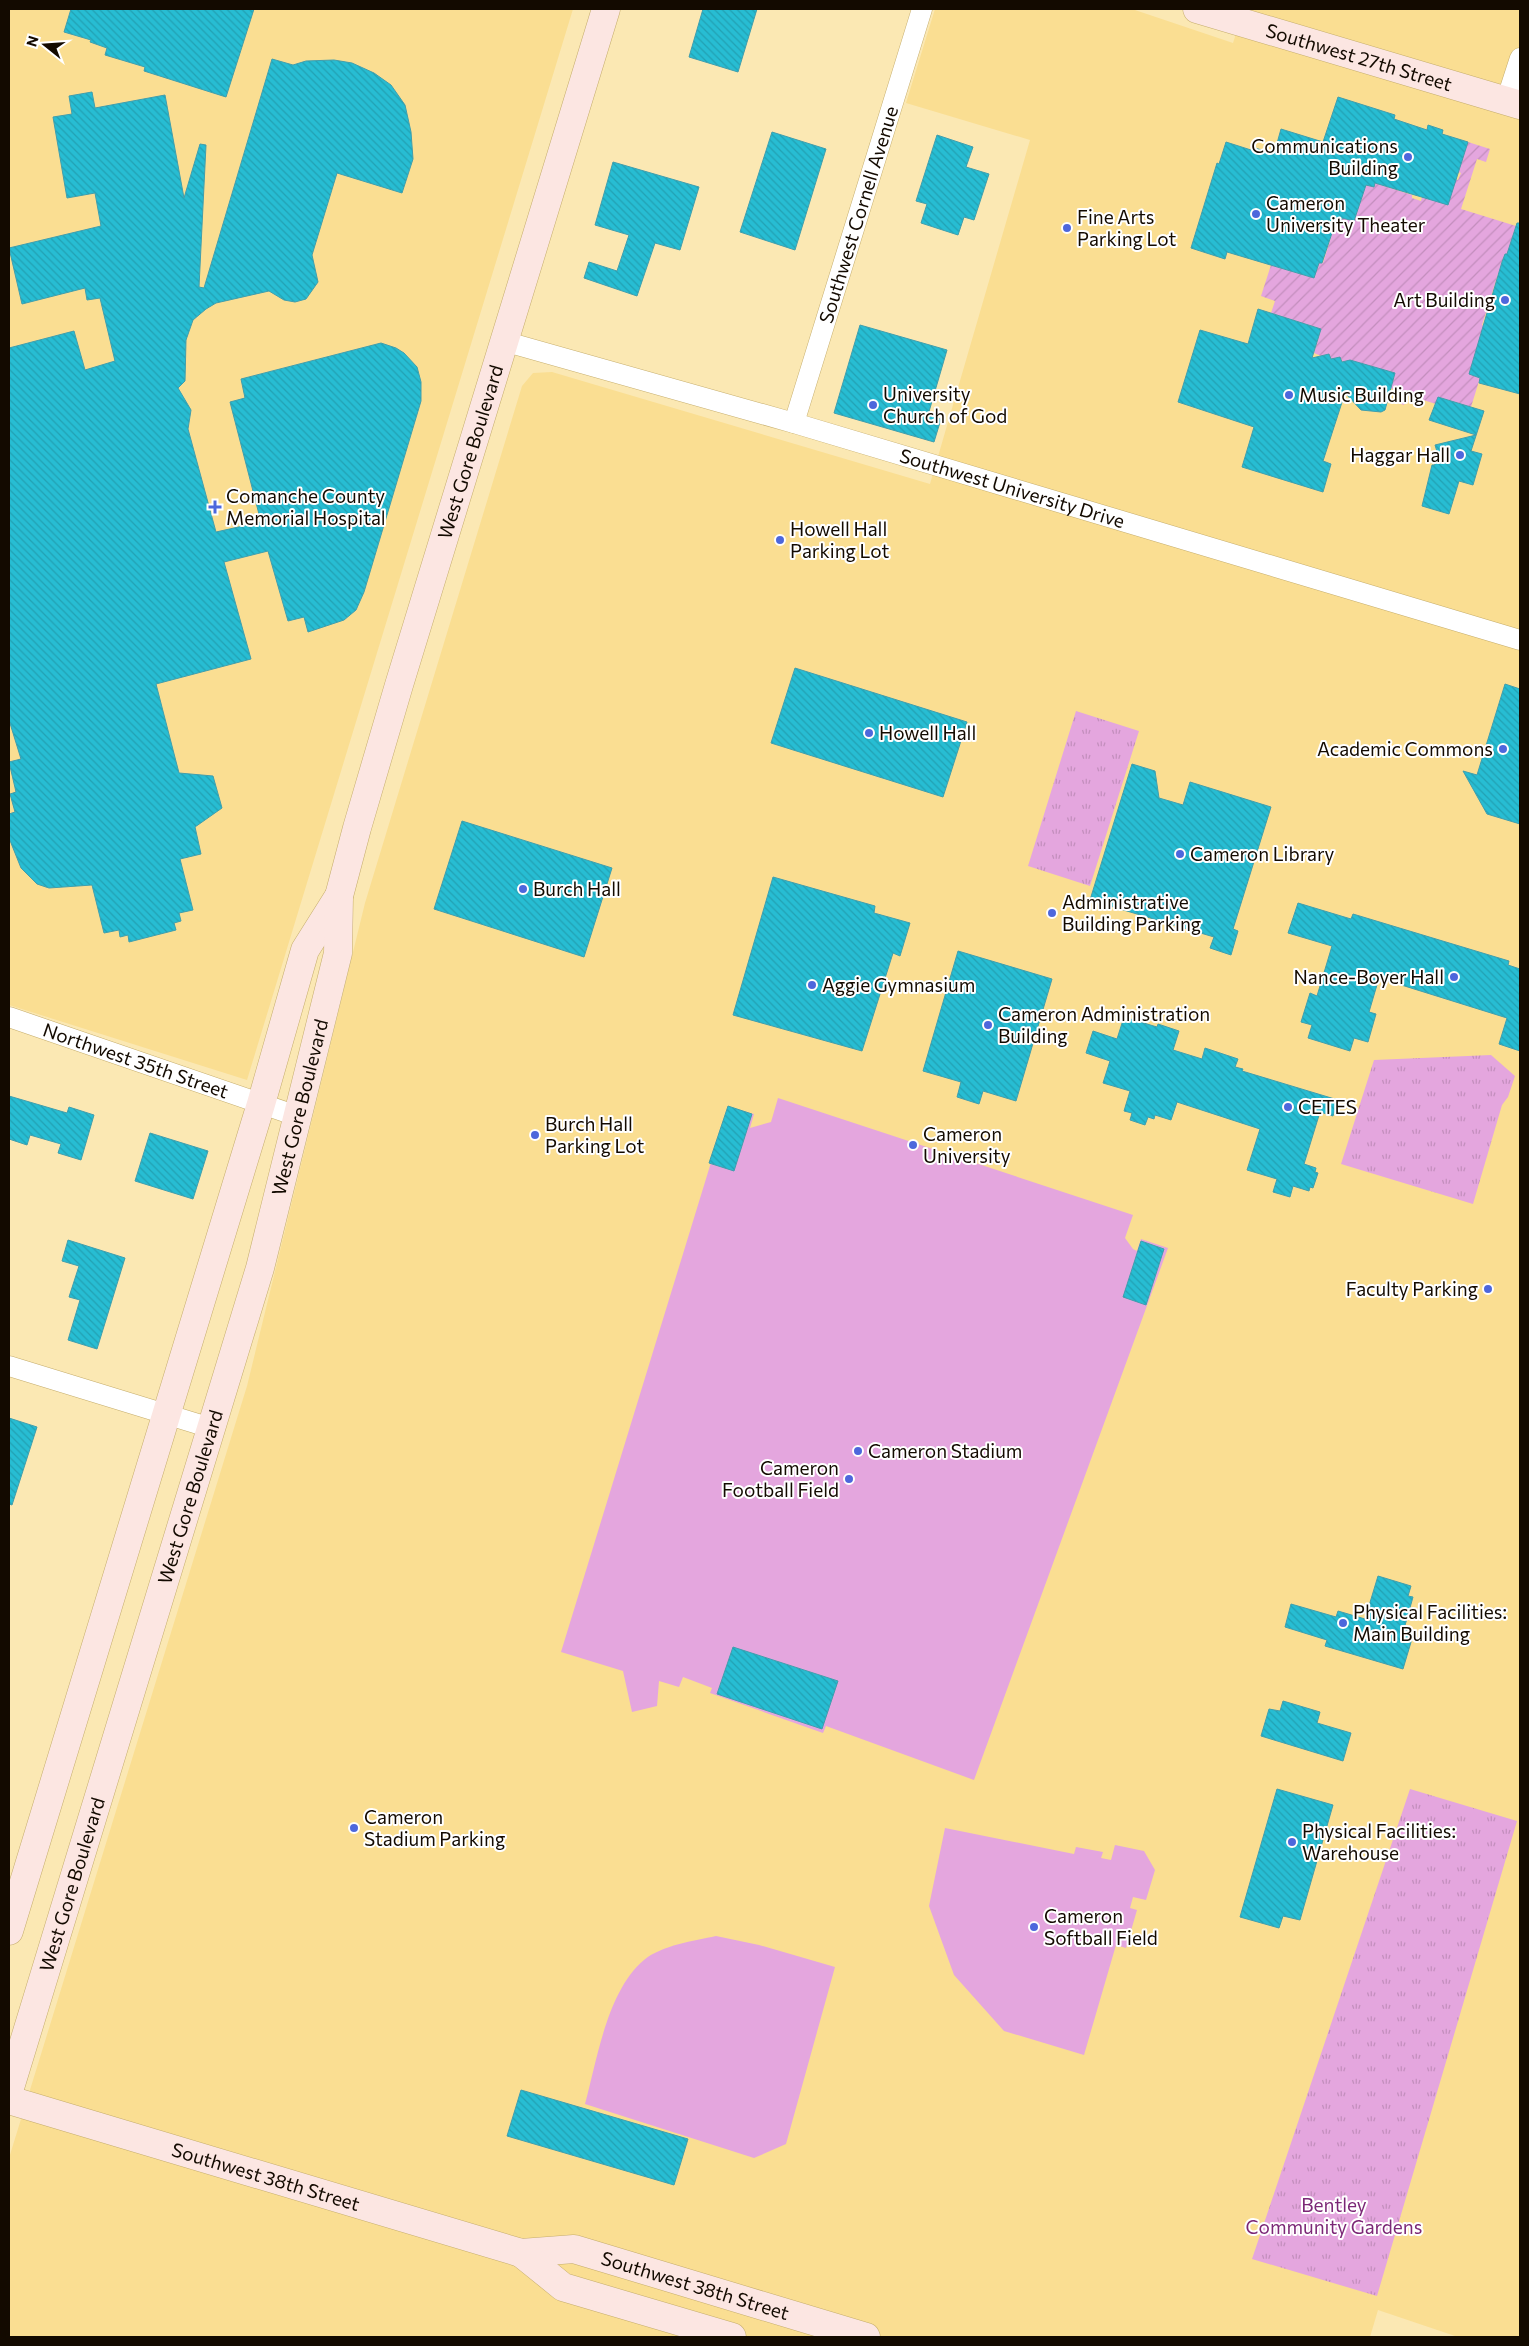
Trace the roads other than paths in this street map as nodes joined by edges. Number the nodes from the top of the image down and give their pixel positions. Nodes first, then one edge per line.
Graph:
1 (606, 9) edge
2 (922, 9) edge
3 (1197, 9) edge
4 (1230, 14) edge
5 (1520, 58) edge
6 (1513, 103) edge
7 (503, 340) junction
8 (794, 423) junction
9 (1520, 640) edge
10 (340, 896) junction
11 (9, 1017) edge
12 (261, 1104) junction
13 (297, 1116) junction
14 (9, 1366) edge
15 (166, 1414) junction
16 (211, 1428) junction
17 (9, 1931) edge
18 (9, 2091) edge
19 (9, 2100) edge
20 (521, 2252) junction
21 (732, 2337) edge
22 (866, 2337) edge

1 - 7 main road, West Gore Boulevard
2 - 8 street, Southwest Cornell Avenue
3 - 4 main road, Southwest 27th Street
4 - 6 main road, Southwest 27th Street
5 - 6 street
7 - 8 street, Southwest University Drive
7 - 10 main road, West Gore Boulevard
8 - 9 street, Southwest University Drive
10 - 12 main road, West Gore Boulevard
10 - 13 main road, West Gore Boulevard
11 - 12 street, Northwest 35th Street
12 - 13 street, Northwest 35th Street
12 - 15 main road, West Gore Boulevard
13 - 16 main road, West Gore Boulevard
14 - 15 street
15 - 16 street
15 - 17 main road, West Gore Boulevard
16 - 18 main road, West Gore Boulevard
19 - 20 main road, Southwest 38th Street
20 - 21 main road, Southwest 38th Street
20 - 22 main road, Southwest 38th Street

